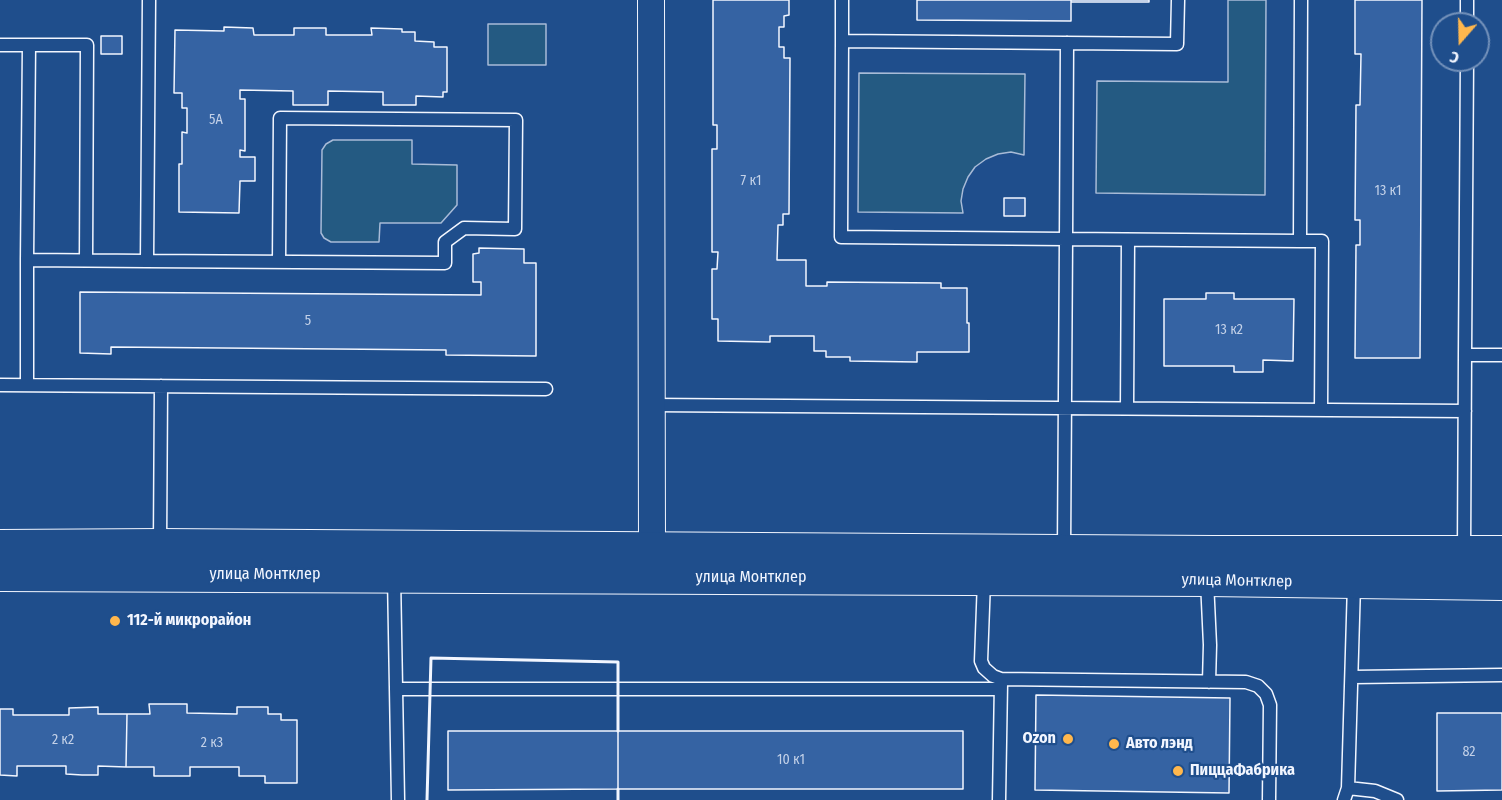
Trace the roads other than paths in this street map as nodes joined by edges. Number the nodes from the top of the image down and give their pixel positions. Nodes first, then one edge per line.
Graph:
1 (149, 0) edge
2 (651, 0) edge
3 (842, 0) edge
4 (1178, 0) edge
5 (1301, 0) edge
6 (842, 41) junction
7 (1067, 43) junction
8 (0, 45) edge
9 (29, 45) junction
10 (1467, 72) edge
11 (1066, 239) junction
12 (1128, 240) junction
13 (1300, 241) junction
14 (27, 260) junction
15 (86, 260) junction
16 (147, 261) junction
17 (279, 261) junction
18 (1465, 355) junction
19 (1502, 355) edge
20 (0, 385) edge
21 (27, 385) junction
22 (161, 386) junction
23 (546, 388) dead end
24 (651, 405) junction
25 (1065, 408) junction
26 (1127, 408) junction
27 (1321, 410) junction
28 (1465, 411) junction
29 (160, 545) junction
30 (0, 546) edge
31 (652, 548) junction
32 (1064, 551) junction
33 (1464, 552) junction
34 (1502, 552) edge
35 (0, 575) edge
36 (394, 576) junction
37 (984, 579) junction
38 (1207, 580) junction
39 (1354, 582) junction
40 (1502, 584) edge
41 (1502, 675) edge
42 (1353, 677) junction
43 (1209, 682) junction
44 (1000, 684) junction
45 (396, 689) junction
46 (1346, 794) edge
47 (399, 800) edge
48 (999, 800) edge
49 (1269, 800) edge
50 (1397, 800) edge

1 - 16 lane
2 - 24 street
3 - 6 lane
4 - 7 lane
5 - 13 lane
6 - 7 lane
6 - 11 lane
7 - 11 lane
8 - 9 lane
9 - 14 lane
9 - 15 lane
10 - 18 lane
11 - 12 lane
11 - 25 lane
12 - 13 lane
12 - 26 lane
13 - 27 lane
14 - 15 lane
14 - 21 lane
15 - 16 lane
16 - 17 lane
17 - 17 lane
18 - 19 lane
18 - 28 lane
20 - 21 lane
21 - 22 lane
22 - 23 lane
22 - 29 lane
24 - 25 lane
24 - 31 street
25 - 26 lane
25 - 32 lane
26 - 27 lane
27 - 28 lane
28 - 33 lane
29 - 30 street, улица Монтклер
29 - 31 street, улица Монтклер
31 - 32 street, улица Монтклер
32 - 33 street, улица Монтклер
33 - 34 street, улица Монтклер
35 - 36 street, улица Монтклер
36 - 37 street, улица Монтклер
36 - 45 lane
37 - 38 street, улица Монтклер
37 - 44 lane
38 - 39 street, улица Монтклер
38 - 43 lane
39 - 40 street, улица Монтклер
39 - 42 lane
41 - 42 lane
42 - 46 lane
43 - 44 lane
43 - 49 lane
44 - 45 lane
44 - 48 lane
45 - 47 lane
46 - 50 lane

